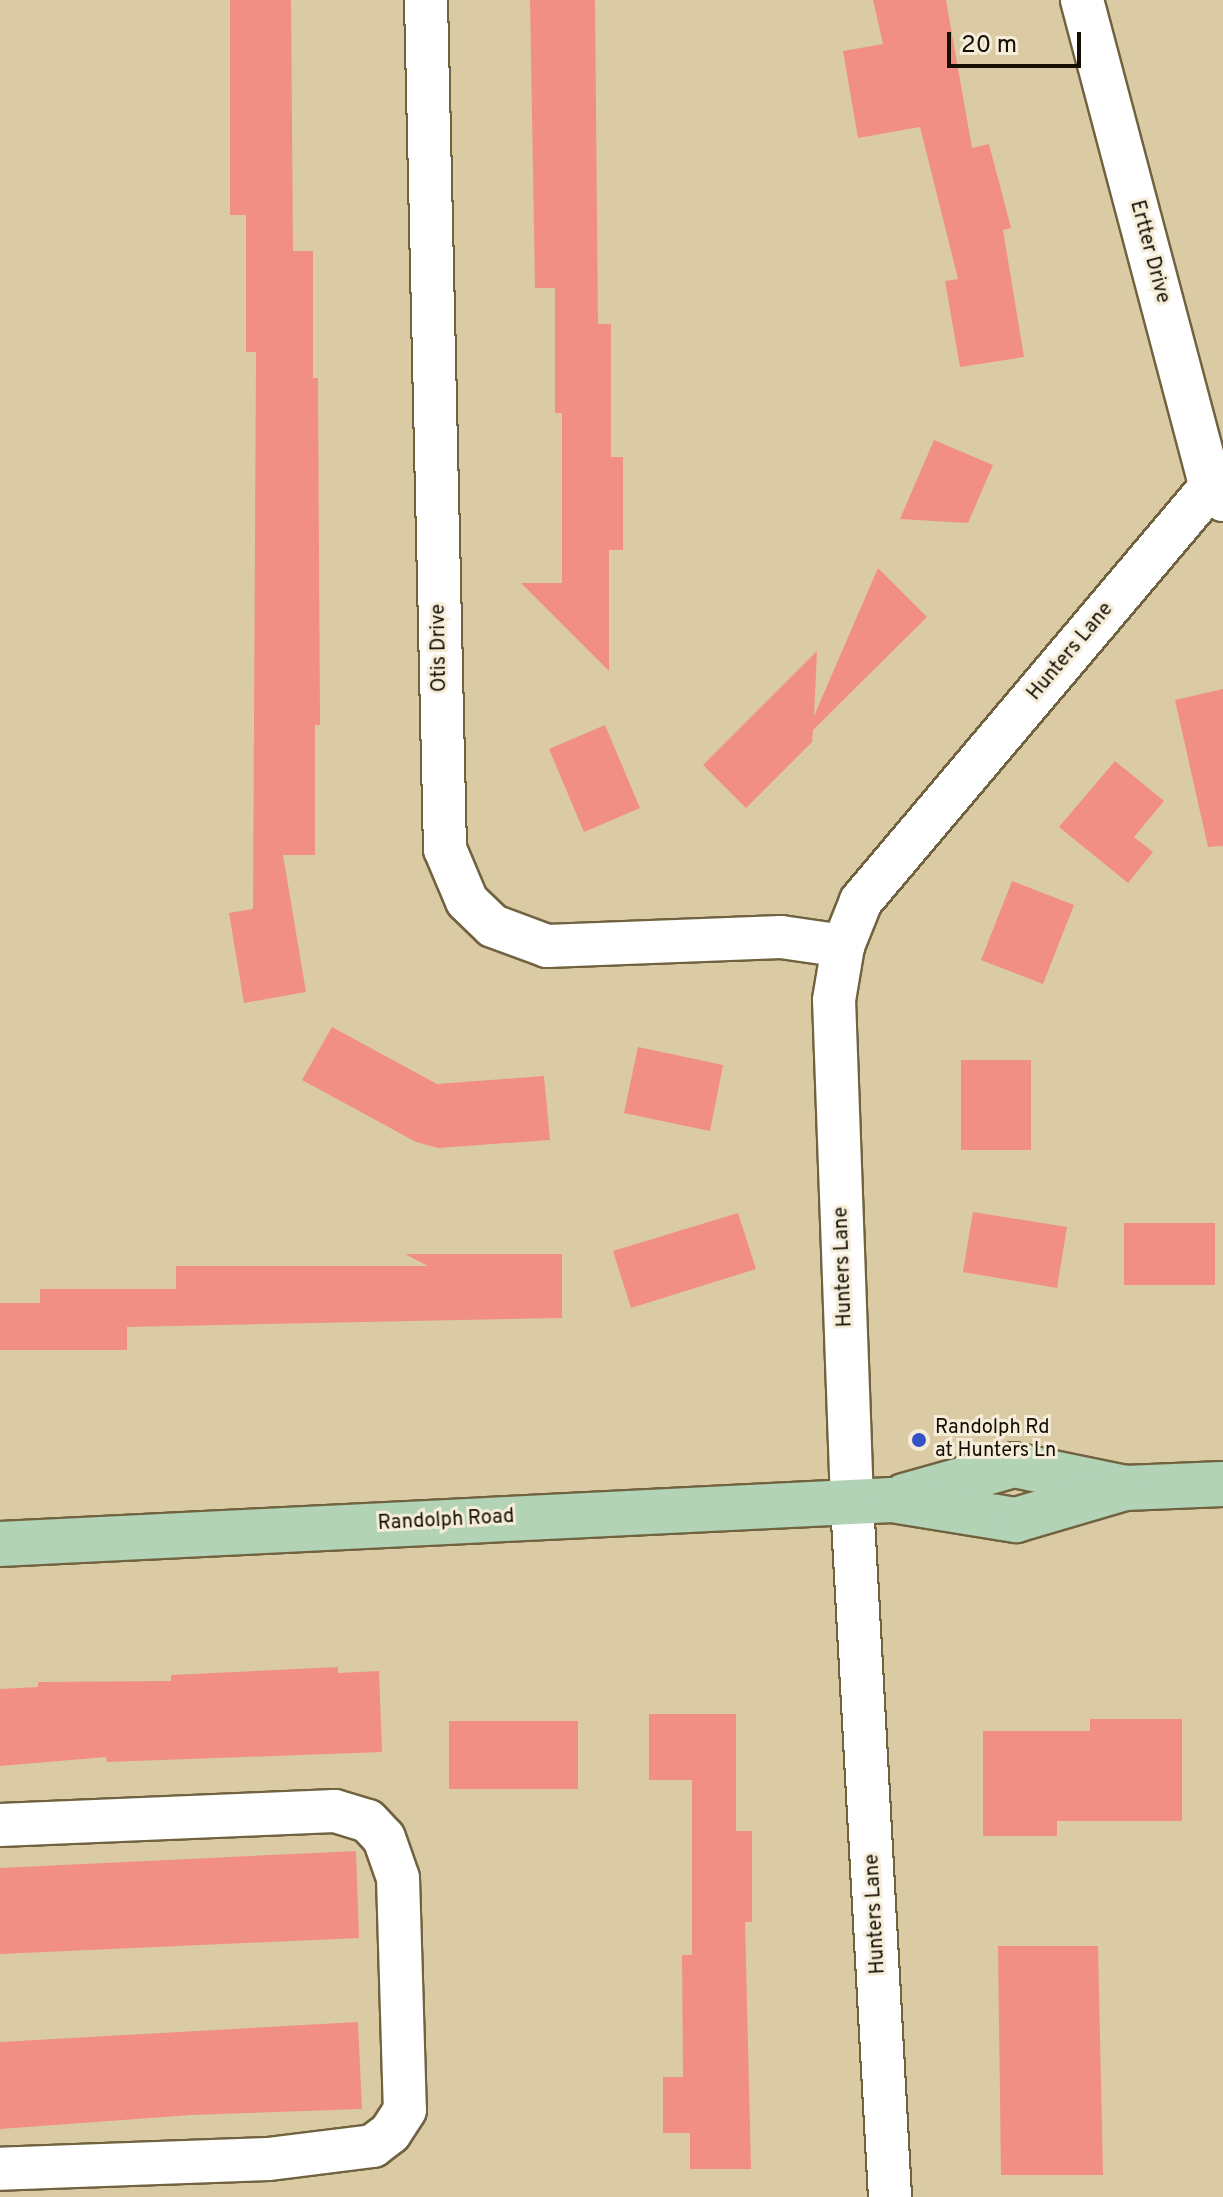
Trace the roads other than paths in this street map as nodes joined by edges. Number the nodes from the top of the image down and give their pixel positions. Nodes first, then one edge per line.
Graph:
1 (426, 0) edge
2 (1082, 0) edge
3 (1219, 487) edge
4 (843, 946) junction
5 (1223, 1484) edge
6 (872, 1501) junction
7 (0, 1544) edge
8 (0, 1825) edge
9 (0, 2169) edge
10 (890, 2197) edge

1 - 4 street, Otis Drive
2 - 3 street, Ertter Drive
3 - 4 street, Hunters Lane
4 - 6 street, Hunters Lane
5 - 6 main road, Randolph Road
6 - 7 main road, Randolph Road
6 - 10 street, Hunters Lane
8 - 9 street

